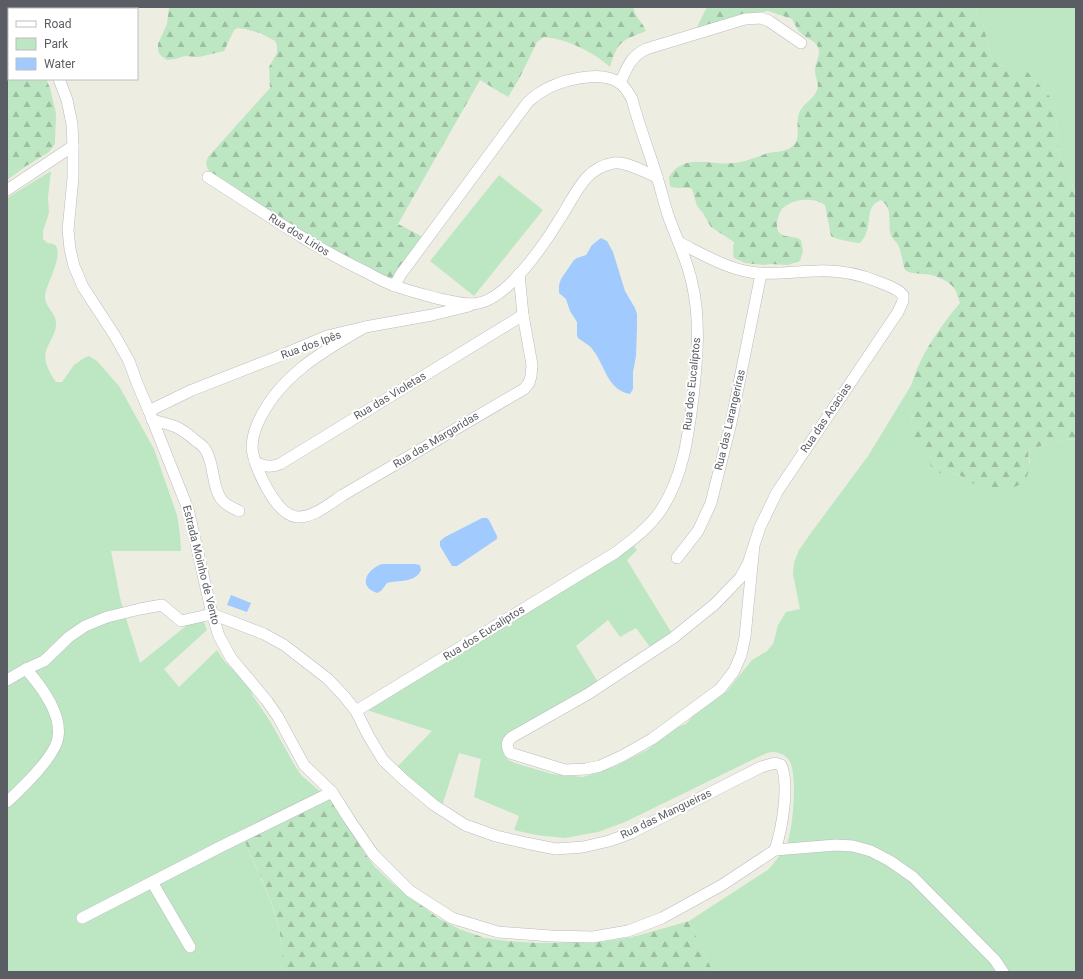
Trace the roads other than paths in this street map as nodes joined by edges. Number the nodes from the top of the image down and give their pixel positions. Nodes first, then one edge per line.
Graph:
1 (801, 43) dead end
2 (60, 80) edge
3 (620, 83) junction
4 (74, 146) junction
5 (208, 177) dead end
6 (657, 177) junction
7 (7, 190) edge
8 (680, 244) junction
9 (519, 274) junction
10 (761, 274) junction
11 (394, 286) junction
12 (479, 303) junction
13 (523, 315) junction
14 (366, 327) junction
15 (151, 415) junction
16 (255, 462) junction
17 (239, 511) dead end
18 (754, 545) junction
19 (677, 558) dead end
20 (212, 614) junction
21 (26, 669) junction
22 (7, 680) edge
23 (356, 711) junction
24 (332, 792) junction
25 (7, 802) edge
26 (775, 850) junction
27 (152, 882) junction
28 (82, 918) dead end
29 (190, 947) dead end
30 (1003, 972) edge

1 - 3 street
2 - 4 street, Estrada Moinho de Vento
3 - 6 street, Rua dos Eucaliptos
3 - 11 street
4 - 7 street
4 - 15 street, Estrada Moinho de Vento
5 - 11 street, Rua dos Lirios
6 - 8 street, Rua dos Eucaliptos
6 - 9 street, Rua dos Ipês
8 - 10 street
8 - 23 street, Rua dos Eucaliptos
9 - 12 street, Rua dos Ipês
9 - 13 street, Rua das Margaridas
10 - 18 street, Rua das Acacias
10 - 19 street, Rua das Larangeriras
11 - 12 street, Rua dos Lirios
12 - 14 street, Rua dos Ipês
13 - 16 street, Rua das Violetas
13 - 16 street, Rua das Margaridas
14 - 15 street, Rua dos Ipês
14 - 16 street, Rua das Margaridas
15 - 17 street
15 - 20 street, Estrada Moinho de Vento
18 - 18 street
20 - 21 street
20 - 23 street, Rua das Mangueiras
20 - 24 street, Estrada Moinho de Vento
21 - 22 street
21 - 25 street
23 - 26 street, Rua das Mangueiras
24 - 26 street, Estrada Moinho de Vento
24 - 27 street
26 - 30 street, Estrada Moinho de Vento
27 - 28 street
27 - 29 street

